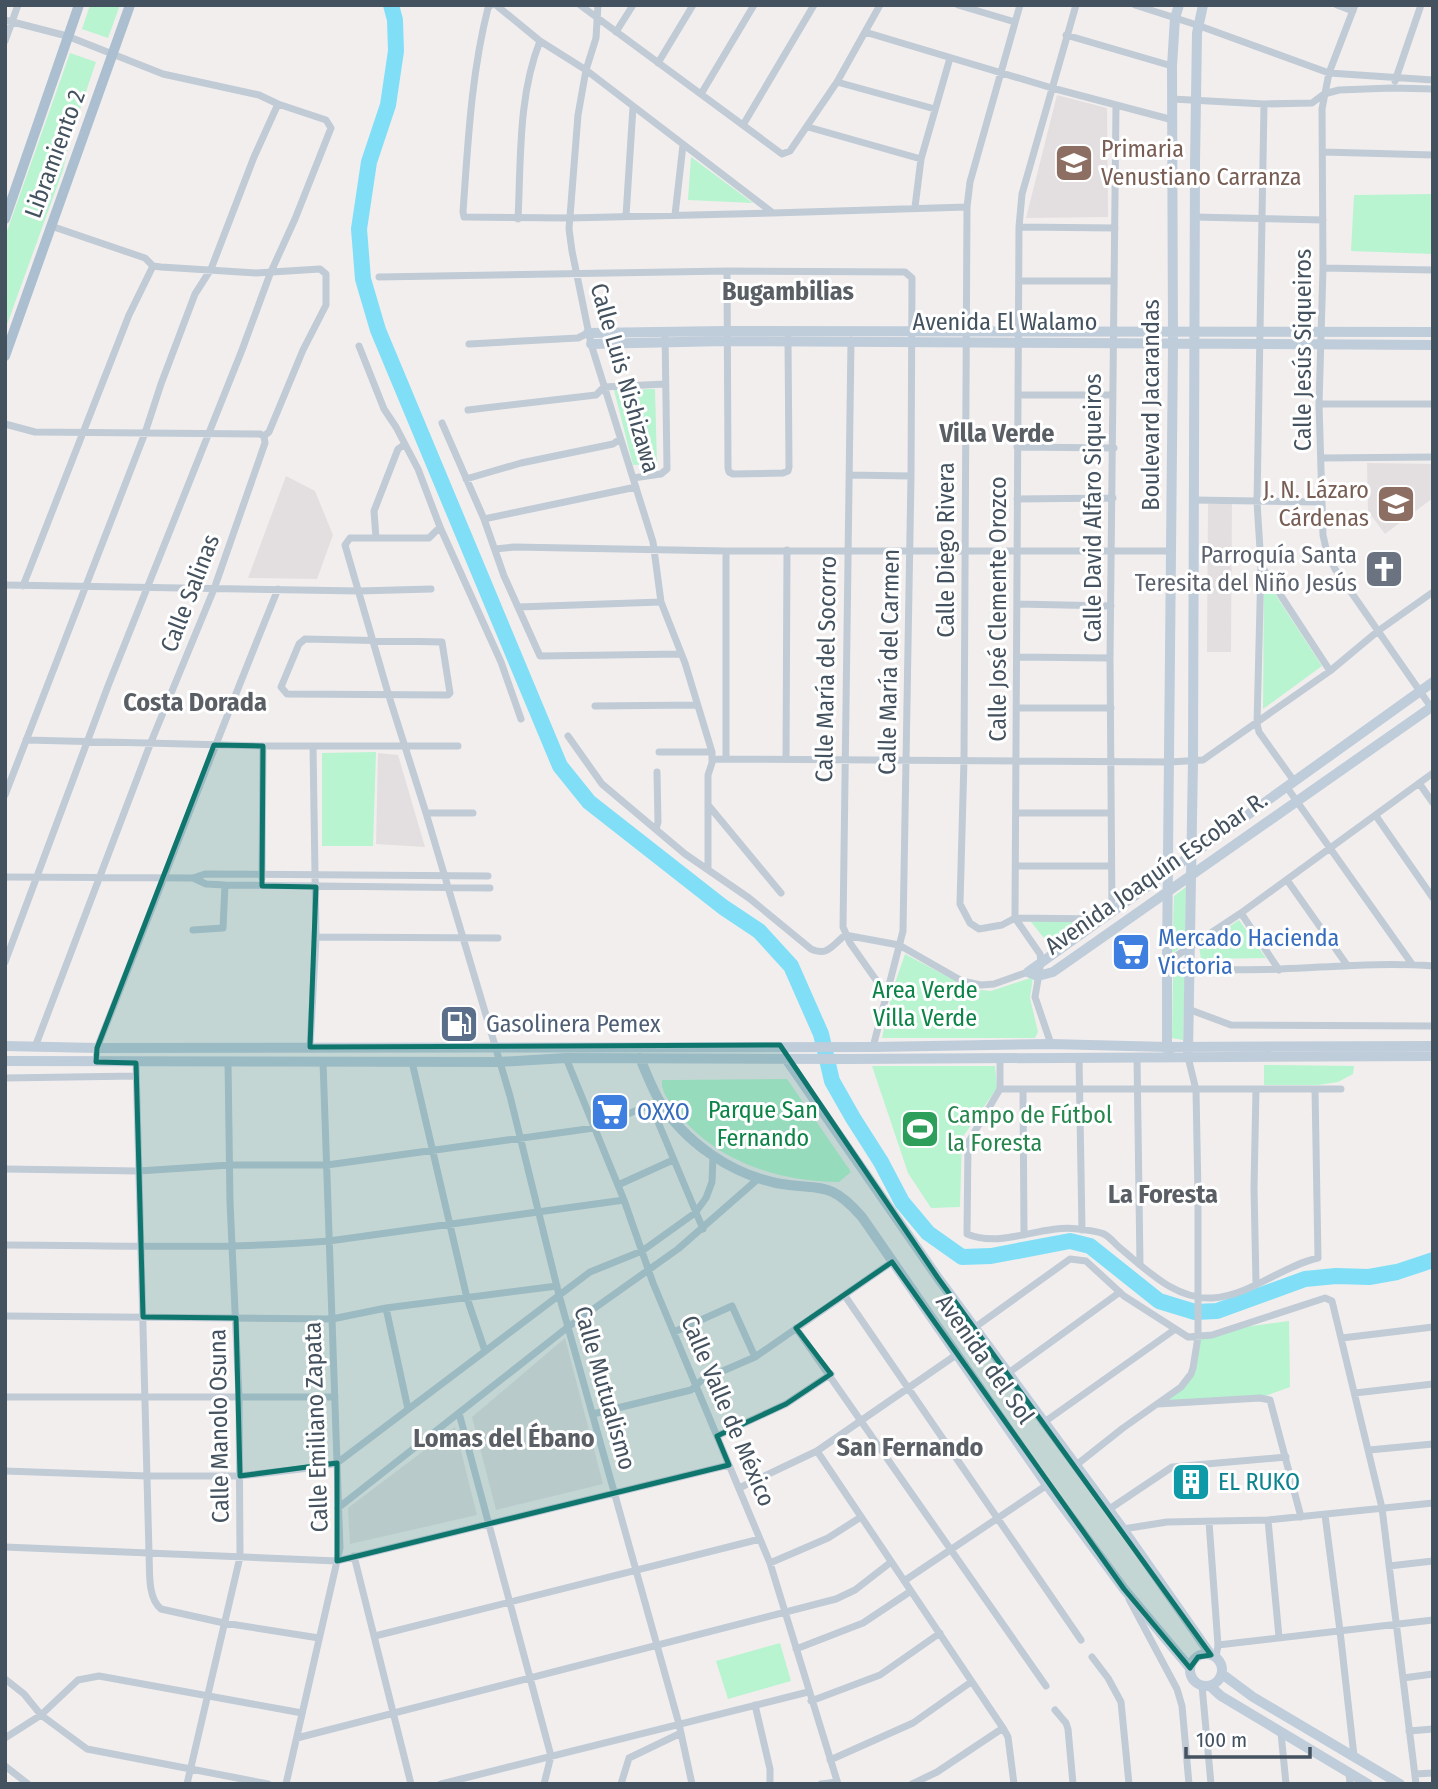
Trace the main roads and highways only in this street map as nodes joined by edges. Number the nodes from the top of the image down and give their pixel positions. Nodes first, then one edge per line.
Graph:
1 (79, 5) edge
2 (130, 5) edge
3 (10, 189) edge
4 (5, 219) edge
5 (5, 356) edge

1 - 3 main road, Libramiento 2
2 - 5 main road, Libramiento 2
3 - 4 main road, Libramiento 2

